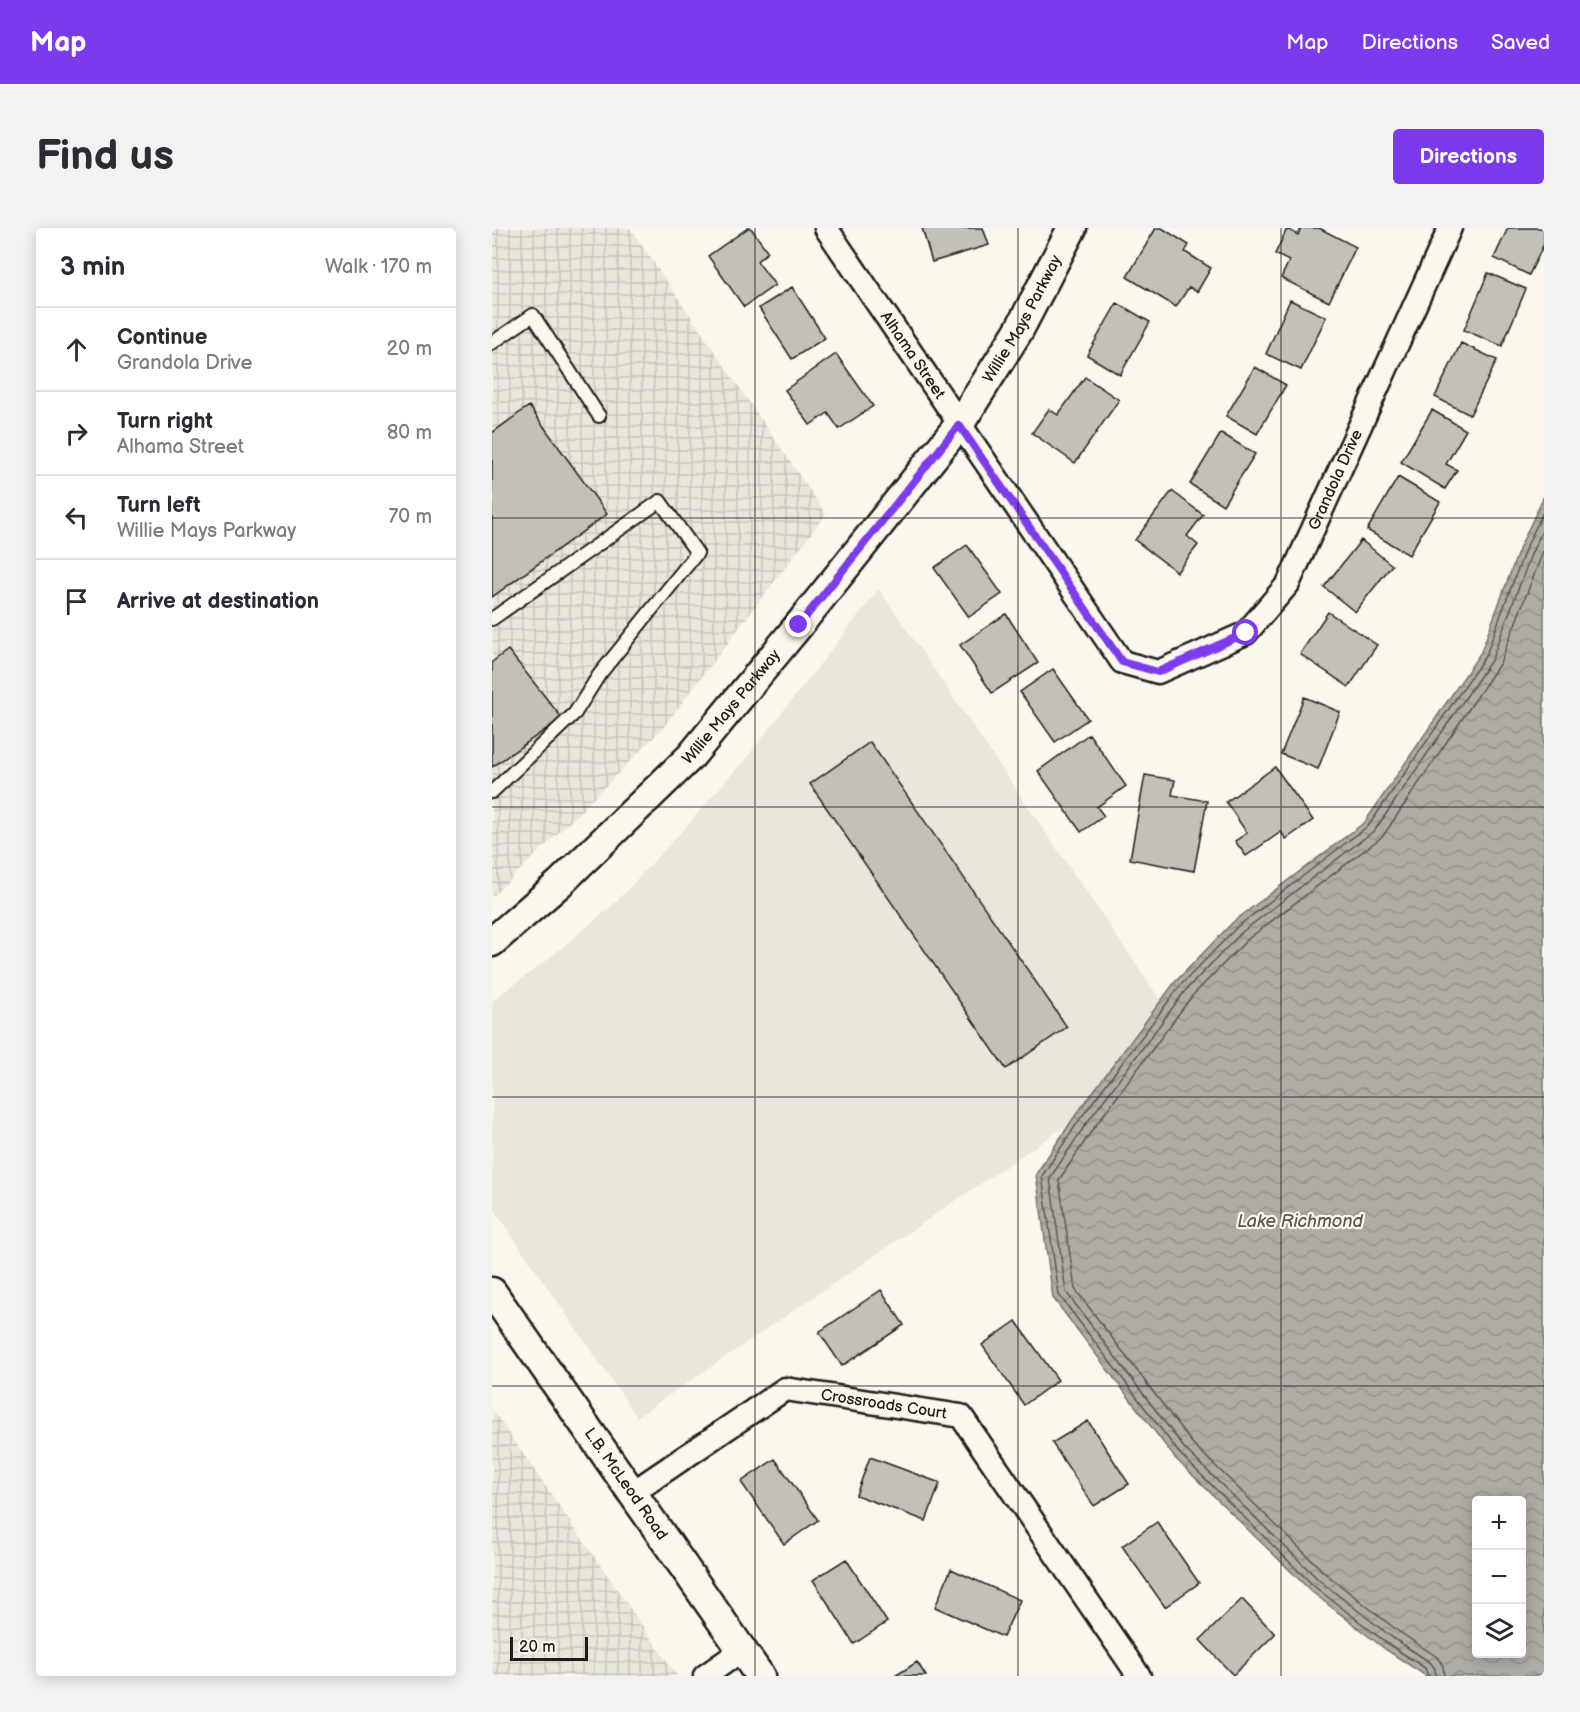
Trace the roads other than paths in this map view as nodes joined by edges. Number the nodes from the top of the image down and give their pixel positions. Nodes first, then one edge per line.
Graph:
1 (826, 228) edge
2 (1072, 228) edge
3 (1450, 228) edge
4 (492, 343) edge
5 (599, 416) dead end
6 (959, 425) junction
7 (492, 618) edge
8 (1158, 672) joint
9 (492, 792) edge
10 (492, 942) edge
11 (492, 1292) edge
12 (633, 1493) junction
13 (742, 1650) junction
14 (705, 1676) edge
15 (760, 1676) edge
16 (1139, 1676) edge

1 - 6 street, Alhama Street
2 - 6 street, Willie Mays Parkway
3 - 8 street, Grandola Drive
4 - 5 lane
6 - 8 street, Alhama Street
6 - 10 street, Willie Mays Parkway
7 - 9 lane
11 - 12 street, L.B. McLeod Road
12 - 13 street, L.B. McLeod Road
12 - 16 street, Crossroads Court
13 - 14 street
13 - 15 street, L.B. McLeod Road

